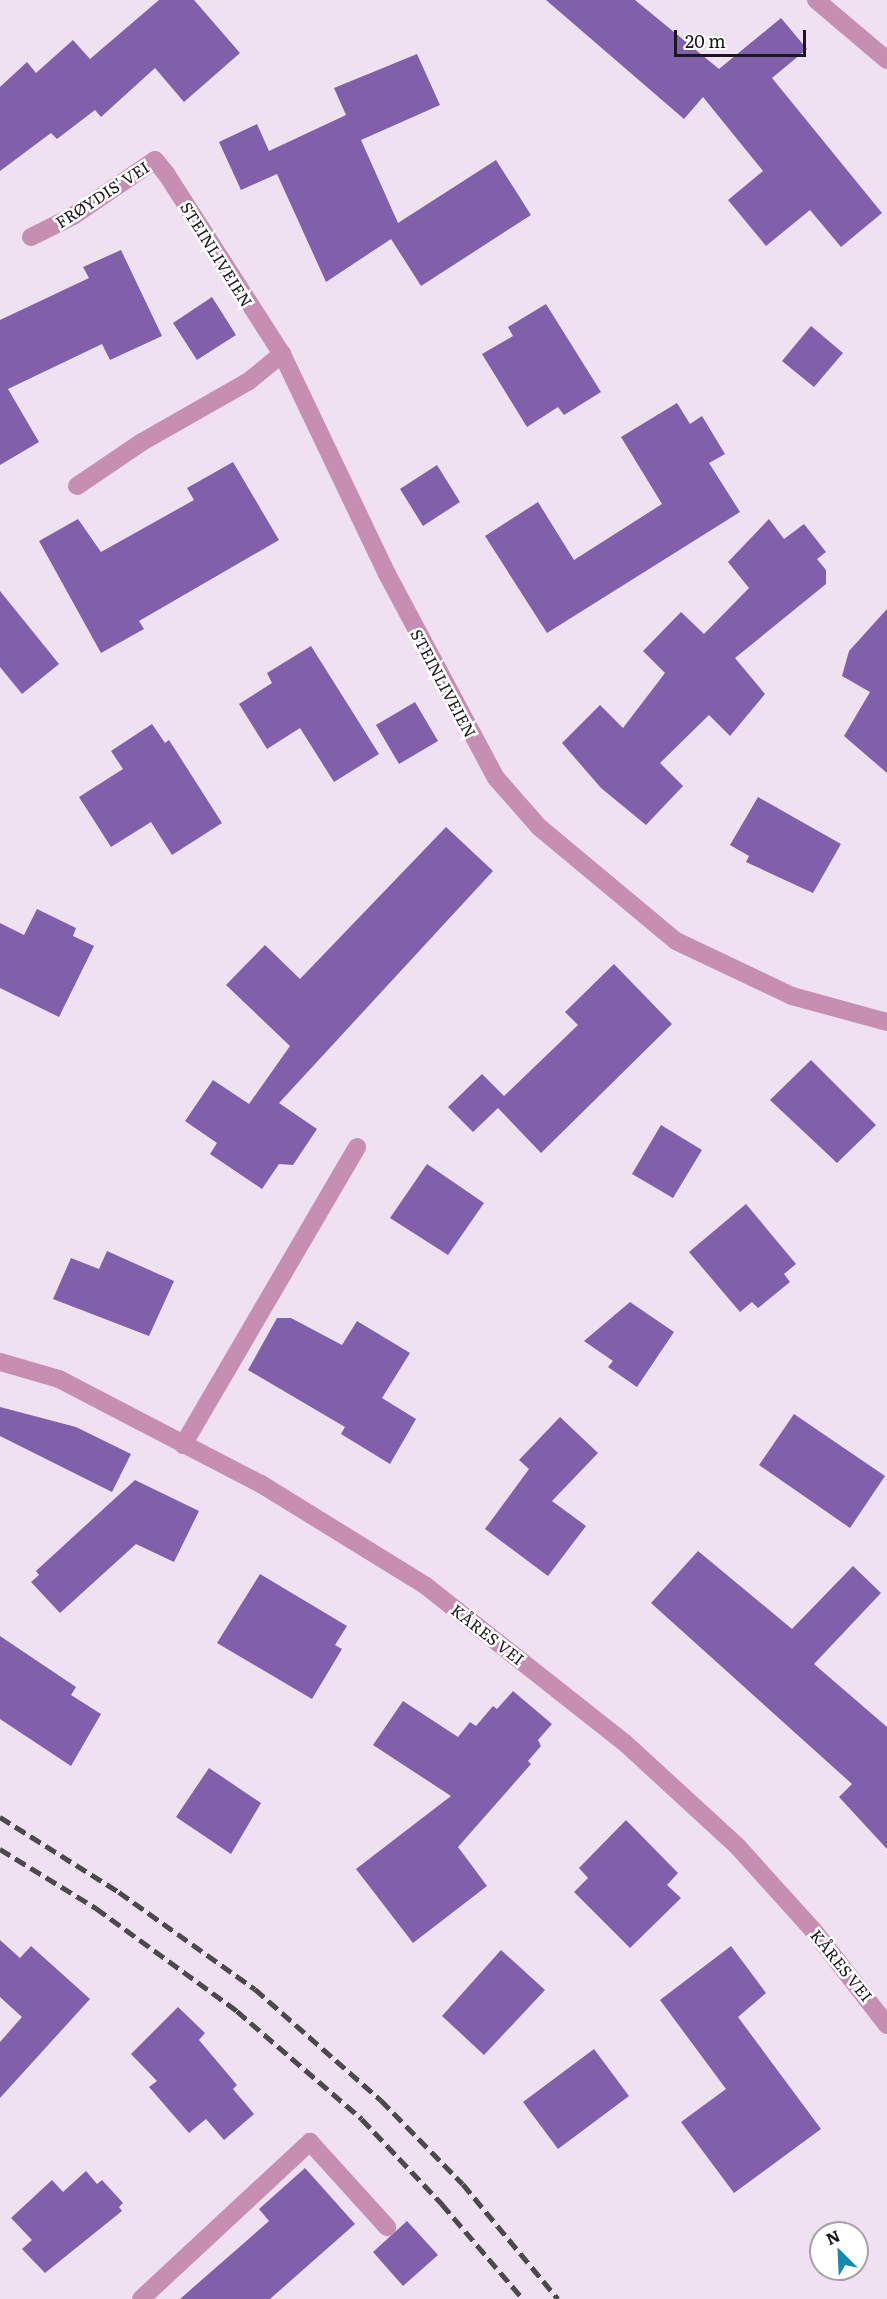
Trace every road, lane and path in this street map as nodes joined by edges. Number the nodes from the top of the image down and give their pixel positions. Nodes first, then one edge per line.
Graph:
1 (816, 0) edge
2 (887, 60) edge
3 (167, 175) joint
4 (31, 237) dead end
5 (282, 354) junction
6 (77, 486) dead end
7 (887, 1022) edge
8 (357, 1147) dead end
9 (0, 1362) edge
10 (183, 1445) junction
11 (887, 2025) edge
12 (387, 2227) dead end
13 (141, 2299) edge

1 - 2 street
3 - 4 street, FRØYDIS' VEI
3 - 5 street, STEINLIVEIEN
5 - 6 street
5 - 7 street, STEINLIVEIEN
8 - 10 street
9 - 10 street, KÅRES VEI
10 - 11 street, KÅRES VEI
12 - 13 street

